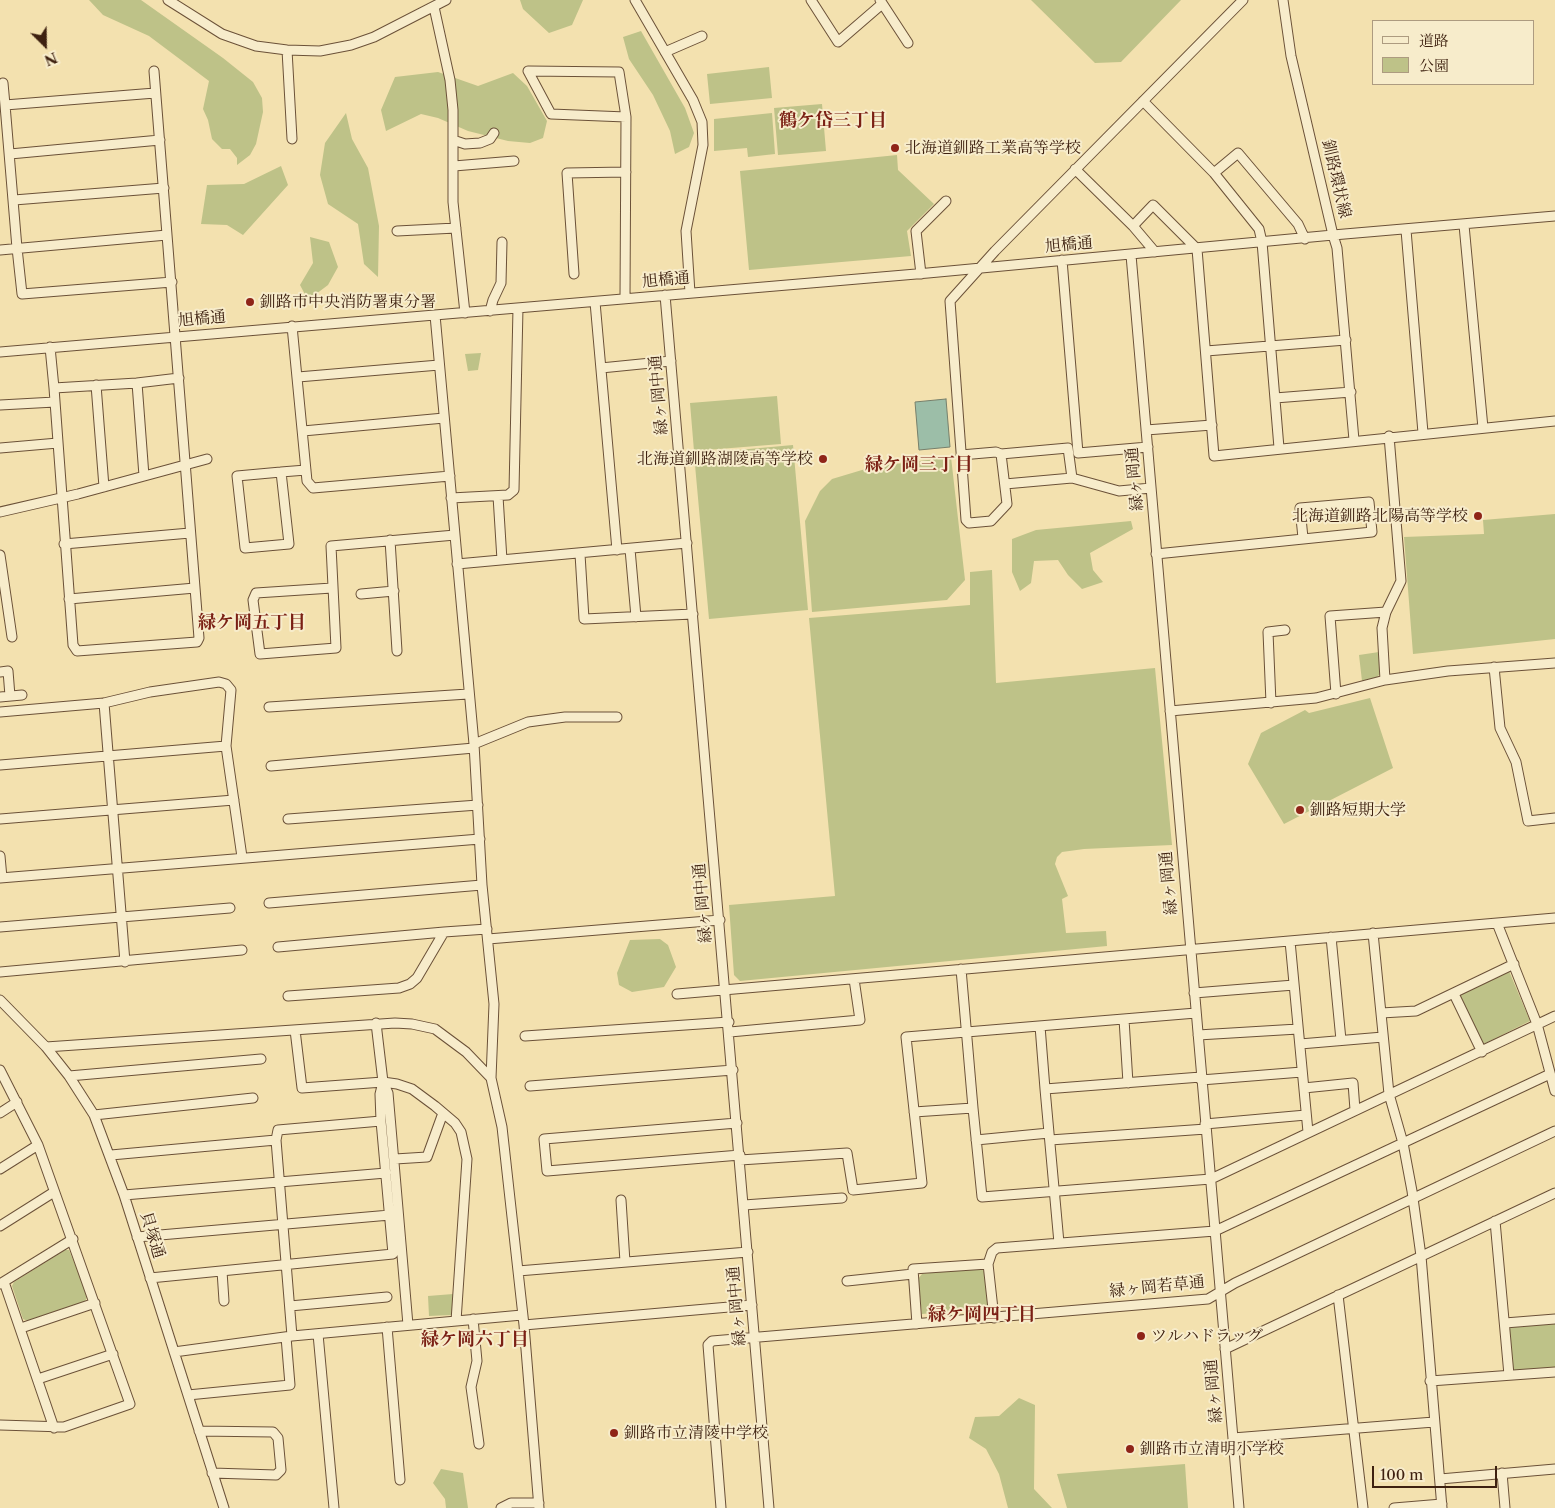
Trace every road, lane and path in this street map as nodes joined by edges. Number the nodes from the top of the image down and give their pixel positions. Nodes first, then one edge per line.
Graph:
1 (168, 0) edge
2 (446, 0) edge
3 (648, 0) edge
4 (811, 0) edge
5 (1243, 0) edge
6 (1283, 0) edge
7 (636, 2) edge
8 (881, 2) edge
9 (434, 6) junction
10 (702, 36) dead end
11 (908, 43) dead end
12 (288, 50) junction
13 (665, 52) junction
14 (154, 71) dead end
15 (3, 82) dead end
16 (155, 93) junction
17 (1143, 101) junction
18 (5, 106) junction
19 (626, 116) junction
20 (494, 133) dead end
21 (292, 139) dead end
22 (160, 140) junction
23 (453, 140) junction
24 (10, 154) junction
25 (514, 162) dead end
26 (454, 166) junction
27 (1075, 169) junction
28 (626, 172) junction
29 (1214, 173) junction
30 (164, 188) junction
31 (14, 200) junction
32 (946, 201) dead end
33 (1555, 216) edge
34 (1464, 225) junction
35 (1133, 226) junction
36 (456, 228) junction
37 (1406, 230) junction
38 (397, 231) dead end
39 (167, 235) junction
40 (1333, 236) junction
41 (1305, 238) junction
42 (502, 242) dead end
43 (1262, 242) junction
44 (17, 248) junction
45 (1198, 249) junction
46 (0, 250) edge
47 (1155, 252) junction
48 (1131, 254) junction
49 (1062, 260) junction
50 (979, 268) junction
51 (574, 274) dead end
52 (921, 274) junction
53 (172, 282) junction
54 (690, 293) junction
55 (665, 295) junction
56 (625, 298) junction
57 (595, 302) junction
58 (518, 308) junction
59 (490, 311) junction
60 (464, 313) junction
61 (435, 315) junction
62 (292, 326) junction
63 (176, 337) junction
64 (1346, 340) junction
65 (1270, 346) junction
66 (50, 347) junction
67 (1206, 350) junction
68 (0, 352) edge
69 (671, 361) junction
70 (439, 365) junction
71 (601, 368) junction
72 (298, 377) junction
73 (179, 378) junction
74 (137, 383) junction
75 (96, 385) junction
76 (54, 388) junction
77 (1351, 392) junction
78 (1275, 398) junction
79 (55, 402) junction
80 (0, 405) edge
81 (444, 418) junction
82 (1555, 421) edge
83 (1212, 425) junction
84 (1483, 428) junction
85 (1146, 430) junction
86 (303, 431) junction
87 (1423, 433) junction
88 (1389, 436) junction
89 (1354, 440) junction
90 (58, 443) junction
91 (1148, 447) junction
92 (0, 448) edge
93 (1279, 448) junction
94 (1001, 454) junction
95 (962, 455) junction
96 (206, 459) dead end
97 (185, 465) junction
98 (306, 470) junction
99 (281, 472) junction
100 (144, 476) junction
101 (450, 476) junction
102 (1072, 478) junction
103 (1005, 484) junction
104 (104, 487) junction
105 (1151, 488) junction
106 (498, 496) junction
107 (61, 498) junction
108 (451, 498) junction
109 (0, 512) edge
110 (190, 533) junction
111 (455, 535) junction
112 (1303, 538) junction
113 (390, 540) junction
114 (687, 543) junction
115 (64, 544) junction
116 (630, 549) junction
117 (616, 550) junction
118 (580, 554) junction
119 (1156, 554) junction
120 (0, 555) edge
121 (502, 560) junction
122 (0, 562) edge
123 (458, 564) junction
124 (195, 588) junction
125 (332, 588) junction
126 (394, 591) junction
127 (361, 594) dead end
128 (69, 599) junction
129 (4, 606) edge
130 (1386, 612) junction
131 (693, 614) junction
132 (636, 617) junction
133 (1284, 630) dead end
134 (12, 637) dead end
135 (397, 651) dead end
136 (1555, 663) edge
137 (1494, 667) junction
138 (1555, 667) edge
139 (0, 672) edge
140 (1385, 680) junction
141 (22, 694) dead end
142 (468, 694) junction
143 (1336, 694) junction
144 (10, 696) junction
145 (0, 697) edge
146 (104, 703) junction
147 (1271, 703) junction
148 (269, 707) dead end
149 (1170, 711) junction
150 (0, 712) edge
151 (616, 717) dead end
152 (226, 746) junction
153 (474, 746) junction
154 (109, 755) junction
155 (0, 765) edge
156 (271, 766) dead end
157 (234, 800) junction
158 (478, 805) junction
159 (113, 810) junction
160 (1555, 818) edge
161 (0, 819) edge
162 (288, 819) dead end
163 (480, 839) junction
164 (0, 856) edge
165 (242, 857) junction
166 (118, 869) junction
167 (1, 878) edge
168 (482, 885) junction
169 (269, 903) dead end
170 (230, 908) dead end
171 (122, 917) junction
172 (1555, 918) edge
173 (720, 920) junction
174 (1497, 923) junction
175 (0, 926) edge
176 (444, 932) junction
177 (487, 934) junction
178 (1373, 934) junction
179 (1331, 937) junction
180 (1290, 941) junction
181 (278, 947) dead end
182 (1190, 949) junction
183 (242, 950) dead end
184 (125, 962) junction
185 (1514, 964) junction
186 (960, 969) junction
187 (0, 972) edge
188 (854, 978) junction
189 (1294, 985) junction
190 (726, 989) junction
191 (1194, 993) junction
192 (677, 994) dead end
193 (1454, 994) junction
194 (288, 996) dead end
195 (0, 1000) edge
196 (1196, 1012) junction
197 (1381, 1013) junction
198 (1555, 1016) edge
199 (1124, 1019) junction
200 (729, 1022) junction
201 (376, 1023) junction
202 (1537, 1024) junction
203 (1040, 1026) junction
204 (1298, 1029) junction
205 (295, 1030) junction
206 (730, 1032) junction
207 (966, 1032) junction
208 (1198, 1035) junction
209 (526, 1036) dead end
210 (1383, 1037) junction
211 (1341, 1040) junction
212 (1300, 1044) junction
213 (46, 1046) junction
214 (1482, 1052) junction
215 (261, 1059) dead end
216 (0, 1070) edge
217 (733, 1070) junction
218 (1302, 1072) junction
219 (1550, 1074) junction
220 (69, 1076) junction
221 (491, 1078) junction
222 (1201, 1079) junction
223 (383, 1082) junction
224 (1128, 1083) junction
225 (530, 1086) dead end
226 (1304, 1088) junction
227 (1046, 1089) junction
228 (1555, 1091) edge
229 (1389, 1094) junction
230 (253, 1098) dead end
231 (17, 1102) junction
232 (973, 1108) junction
233 (1356, 1110) junction
234 (914, 1112) junction
235 (0, 1113) edge
236 (443, 1113) junction
237 (94, 1115) junction
238 (1306, 1116) junction
239 (382, 1121) junction
240 (737, 1123) junction
241 (1206, 1126) junction
242 (1555, 1131) edge
243 (1308, 1132) junction
244 (1050, 1137) junction
245 (276, 1140) junction
246 (976, 1140) junction
247 (1403, 1143) junction
248 (38, 1145) junction
249 (111, 1155) junction
250 (740, 1157) junction
251 (395, 1159) junction
252 (0, 1169) edge
253 (386, 1173) junction
254 (1211, 1179) junction
255 (280, 1181) junction
256 (54, 1192) junction
257 (1054, 1192) junction
258 (1555, 1193) edge
259 (124, 1195) junction
260 (842, 1198) dead end
261 (1414, 1198) junction
262 (621, 1200) dead end
263 (744, 1205) junction
264 (390, 1215) junction
265 (1495, 1222) junction
266 (283, 1224) junction
267 (0, 1226) edge
268 (1215, 1231) junction
269 (137, 1237) junction
270 (72, 1239) junction
271 (1059, 1243) junction
272 (748, 1252) junction
273 (1421, 1256) junction
274 (625, 1262) junction
275 (988, 1264) junction
276 (287, 1265) junction
277 (222, 1271) junction
278 (518, 1271) junction
279 (913, 1274) junction
280 (150, 1278) junction
281 (847, 1281) dead end
282 (2, 1283) edge
283 (1220, 1292) junction
284 (1338, 1295) junction
285 (387, 1297) dead end
286 (224, 1301) dead end
287 (95, 1303) junction
288 (752, 1305) junction
289 (290, 1306) junction
290 (522, 1315) junction
291 (994, 1318) junction
292 (473, 1319) junction
293 (1555, 1320) edge
294 (456, 1321) junction
295 (918, 1324) junction
296 (1505, 1324) junction
297 (408, 1325) junction
298 (524, 1325) junction
299 (387, 1327) junction
300 (21, 1328) junction
301 (318, 1334) junction
302 (289, 1337) junction
303 (755, 1338) junction
304 (1225, 1349) junction
305 (174, 1352) junction
306 (113, 1354) junction
307 (1555, 1372) edge
308 (1509, 1375) junction
309 (38, 1379) junction
310 (1430, 1381) junction
311 (188, 1395) junction
312 (1434, 1422) junction
313 (1, 1423) edge
314 (54, 1428) junction
315 (1355, 1429) junction
316 (199, 1431) junction
317 (1233, 1438) junction
318 (479, 1444) dead end
319 (1555, 1469) edge
320 (212, 1473) junction
321 (1502, 1473) junction
322 (1440, 1479) junction
323 (400, 1480) dead end
324 (539, 1506) edge
325 (1442, 1506) edge
326 (224, 1508) edge
327 (334, 1508) edge
328 (501, 1508) edge
329 (721, 1508) edge
330 (769, 1508) edge
331 (1239, 1508) edge
332 (1363, 1508) edge
333 (1394, 1508) edge
334 (1505, 1508) edge

1 - 12 street
2 - 9 street
3 - 7 street
4 - 8 street
5 - 17 street
6 - 40 street, 釧路環状線
7 - 13 street
8 - 11 street
9 - 12 street
9 - 23 street
10 - 13 street
12 - 21 street
13 - 54 street
14 - 16 street
15 - 18 street
16 - 18 street
16 - 22 street
17 - 27 street
17 - 29 street
18 - 24 street
19 - 19 street
19 - 28 street
20 - 23 street
22 - 24 street
22 - 30 street
23 - 26 street
24 - 31 street
25 - 26 street
26 - 36 street
27 - 35 street
27 - 50 street
28 - 51 street
28 - 56 street
29 - 41 street
29 - 43 street
30 - 31 street
30 - 39 street
31 - 44 street
32 - 52 street
33 - 34 street, 釧路環状線
34 - 37 street, 釧路環状線
34 - 84 street
35 - 45 street
35 - 47 street
36 - 38 street
36 - 60 street
37 - 40 street, 釧路環状線
37 - 87 street
39 - 44 street
39 - 53 street
40 - 41 street, 旭橋通
40 - 64 street
41 - 43 street, 旭橋通
42 - 59 street
43 - 45 street, 旭橋通
43 - 65 street
44 - 46 street
44 - 53 street
45 - 47 street, 旭橋通
45 - 67 street
47 - 48 street, 旭橋通
48 - 49 street, 旭橋通
48 - 85 street, 緑ヶ岡通
49 - 50 street, 旭橋通
49 - 91 street
50 - 52 street, 旭橋通
50 - 95 street
52 - 54 street, 旭橋通
53 - 63 street
54 - 55 street, 旭橋通
55 - 56 street, 旭橋通
55 - 69 street, 緑ヶ岡中通
56 - 57 street, 旭橋通
57 - 58 street, 旭橋通
57 - 71 street
58 - 59 street, 旭橋通
58 - 106 street
59 - 60 street, 旭橋通
60 - 61 street, 旭橋通
61 - 62 street, 旭橋通
61 - 70 street
62 - 63 street, 旭橋通
62 - 72 street
63 - 66 street, 旭橋通
63 - 73 street
64 - 65 street
64 - 77 street
65 - 67 street
65 - 78 street
66 - 68 street, 旭橋通
66 - 76 street
67 - 83 street
69 - 71 street
69 - 114 street, 緑ヶ岡中通
70 - 72 street
70 - 81 street
71 - 117 street
72 - 86 street
73 - 74 street
73 - 97 street
74 - 75 street
74 - 100 street
75 - 76 street
75 - 104 street
76 - 79 street
77 - 78 street
77 - 89 street
78 - 93 street
79 - 80 street
79 - 90 street
81 - 86 street
81 - 101 street
82 - 84 street
83 - 85 street
83 - 93 street
84 - 87 street
85 - 91 street, 緑ヶ岡通
86 - 98 street
87 - 88 street
88 - 89 street
88 - 130 street
89 - 93 street
90 - 92 street
90 - 107 street
91 - 105 street, 緑ヶ岡通
94 - 95 street
94 - 102 street
94 - 103 street
95 - 103 street
96 - 97 street
97 - 100 street
97 - 110 street
98 - 99 street
98 - 101 street
99 - 99 street
100 - 104 street
101 - 108 street
102 - 103 street
102 - 105 street
104 - 107 street
105 - 119 street, 緑ヶ岡通
106 - 108 street
106 - 121 street
107 - 109 street
107 - 115 street
108 - 111 street
110 - 115 street
110 - 124 street
111 - 113 street
111 - 123 street
112 - 112 street
112 - 119 street
113 - 125 street
113 - 126 street
114 - 116 street
114 - 131 street, 緑ヶ岡中通
115 - 128 street
116 - 117 street
116 - 132 street
117 - 118 street
118 - 121 street
118 - 132 street
119 - 149 street, 緑ヶ岡通
120 - 122 street
121 - 123 street
122 - 129 street
123 - 142 street
124 - 128 street
124 - 128 street
125 - 125 street
126 - 127 street
126 - 135 street
129 - 134 street
130 - 140 street
130 - 143 street
131 - 132 street
131 - 173 street, 緑ヶ岡中通
133 - 147 street
136 - 137 street
136 - 138 street
137 - 140 street
137 - 160 street
139 - 144 street
140 - 143 street
141 - 144 street
142 - 148 street
142 - 153 street
143 - 147 street
144 - 145 street
146 - 150 street
146 - 152 street
146 - 154 street
147 - 149 street
149 - 182 street, 緑ヶ岡通
151 - 153 street
152 - 154 street
152 - 157 street
153 - 156 street
153 - 158 street
154 - 155 street
154 - 159 street
157 - 159 street
157 - 165 street
158 - 162 street
158 - 163 street
159 - 161 street
159 - 166 street
163 - 165 street
163 - 168 street
164 - 167 street
165 - 166 street
166 - 167 street
166 - 171 street
168 - 169 street
168 - 177 street
170 - 171 street
171 - 175 street
171 - 184 street
172 - 174 street
173 - 177 street
173 - 190 street, 緑ヶ岡中通
174 - 178 street
174 - 185 street
176 - 177 street
176 - 181 street
176 - 194 street
177 - 221 street
178 - 179 street
178 - 197 street
179 - 180 street
179 - 211 street
180 - 182 street
180 - 189 street
182 - 186 street
182 - 191 street, 緑ヶ岡通
183 - 184 street
184 - 187 street
185 - 193 street
185 - 202 street
186 - 188 street
186 - 207 street
188 - 190 street
188 - 206 street
189 - 191 street
189 - 204 street
190 - 192 street
190 - 200 street, 緑ヶ岡中通
191 - 196 street, 緑ヶ岡通
193 - 197 street
193 - 214 street
195 - 213 street, 貝塚通
196 - 199 street
196 - 208 street, 緑ヶ岡通
197 - 210 street
198 - 202 street
199 - 203 street
199 - 224 street
200 - 206 street, 緑ヶ岡中通
200 - 209 street
201 - 205 street
201 - 221 street
201 - 223 street
202 - 214 street
202 - 219 street
203 - 207 street
203 - 227 street
204 - 208 street
204 - 212 street
205 - 213 street
205 - 223 street
206 - 217 street, 緑ヶ岡中通
207 - 232 street
207 - 234 street
208 - 222 street, 緑ヶ岡通
210 - 211 street
210 - 229 street
211 - 212 street
212 - 218 street
213 - 220 street, 貝塚通
214 - 229 street
215 - 220 street
216 - 231 street
217 - 225 street
217 - 240 street, 緑ヶ岡中通
218 - 222 street
218 - 226 street
219 - 228 street
219 - 247 street
220 - 237 street, 貝塚通
221 - 278 street
222 - 224 street
222 - 241 street, 緑ヶ岡通
223 - 236 street
223 - 239 street
223 - 251 street
224 - 227 street
226 - 233 street
226 - 238 street
227 - 244 street
229 - 233 street
229 - 247 street
230 - 237 street
231 - 235 street
231 - 248 street
232 - 234 street
232 - 246 street
233 - 243 street
234 - 250 street
236 - 251 street
236 - 294 street
237 - 249 street, 貝塚通
238 - 241 street
238 - 243 street
239 - 245 street
239 - 253 street
240 - 250 street, 緑ヶ岡中通
240 - 250 street
241 - 244 street
241 - 254 street, 緑ヶ岡通
242 - 261 street, 緑ヶ岡若草通
243 - 254 street
244 - 246 street
244 - 257 street
245 - 249 street
245 - 255 street
246 - 257 street
247 - 261 street
247 - 268 street
248 - 252 street
248 - 256 street
249 - 259 street, 貝塚通
250 - 263 street, 緑ヶ岡中通
251 - 297 street
253 - 255 street
253 - 264 street
254 - 257 street
254 - 268 street, 緑ヶ岡通
255 - 259 street
255 - 266 street
256 - 267 street
256 - 270 street
257 - 271 street
258 - 265 street
259 - 269 street, 貝塚通
260 - 263 street
261 - 273 street
261 - 283 street, 緑ヶ岡若草通
262 - 274 street
263 - 272 street, 緑ヶ岡中通
264 - 266 street
264 - 276 street
265 - 273 street
265 - 296 street
266 - 269 street
266 - 276 street
268 - 271 street
268 - 283 street, 緑ヶ岡通
269 - 280 street, 貝塚通
270 - 282 street
270 - 287 street
271 - 275 street
272 - 274 street
272 - 288 street, 緑ヶ岡中通
273 - 284 street
273 - 310 street
274 - 278 street
275 - 279 street
275 - 291 street
276 - 277 street
276 - 289 street
277 - 280 street
277 - 286 street
278 - 290 street
279 - 281 street
279 - 295 street
280 - 305 street, 貝塚通
282 - 300 street
283 - 291 street, 緑ヶ岡若草通
283 - 304 street, 緑ヶ岡通
284 - 304 street
284 - 315 street
285 - 289 street
287 - 300 street
287 - 306 street
288 - 298 street
288 - 303 street, 緑ヶ岡中通
289 - 302 street
290 - 292 street
290 - 298 street
291 - 295 street, 緑ヶ岡若草通
292 - 294 street
292 - 318 street
293 - 296 street
294 - 297 street
295 - 303 street, 緑ヶ岡若草通
296 - 308 street
297 - 299 street
298 - 324 street
299 - 301 street
299 - 323 street
300 - 309 street
301 - 302 street
301 - 327 street
302 - 305 street
302 - 311 street
303 - 329 street, 緑ヶ岡若草通
303 - 330 street, 緑ヶ岡中通
304 - 317 street, 緑ヶ岡通
305 - 311 street, 貝塚通
306 - 309 street
306 - 314 street
307 - 308 street
308 - 310 street
309 - 314 street
310 - 312 street
311 - 316 street, 貝塚通
312 - 315 street
312 - 322 street
313 - 314 street
315 - 317 street
315 - 332 street
316 - 320 street, 貝塚通
316 - 320 street
317 - 331 street, 緑ヶ岡通
319 - 321 street
320 - 326 street, 貝塚通
321 - 322 street
321 - 334 street
322 - 325 street
324 - 328 street
325 - 333 street

